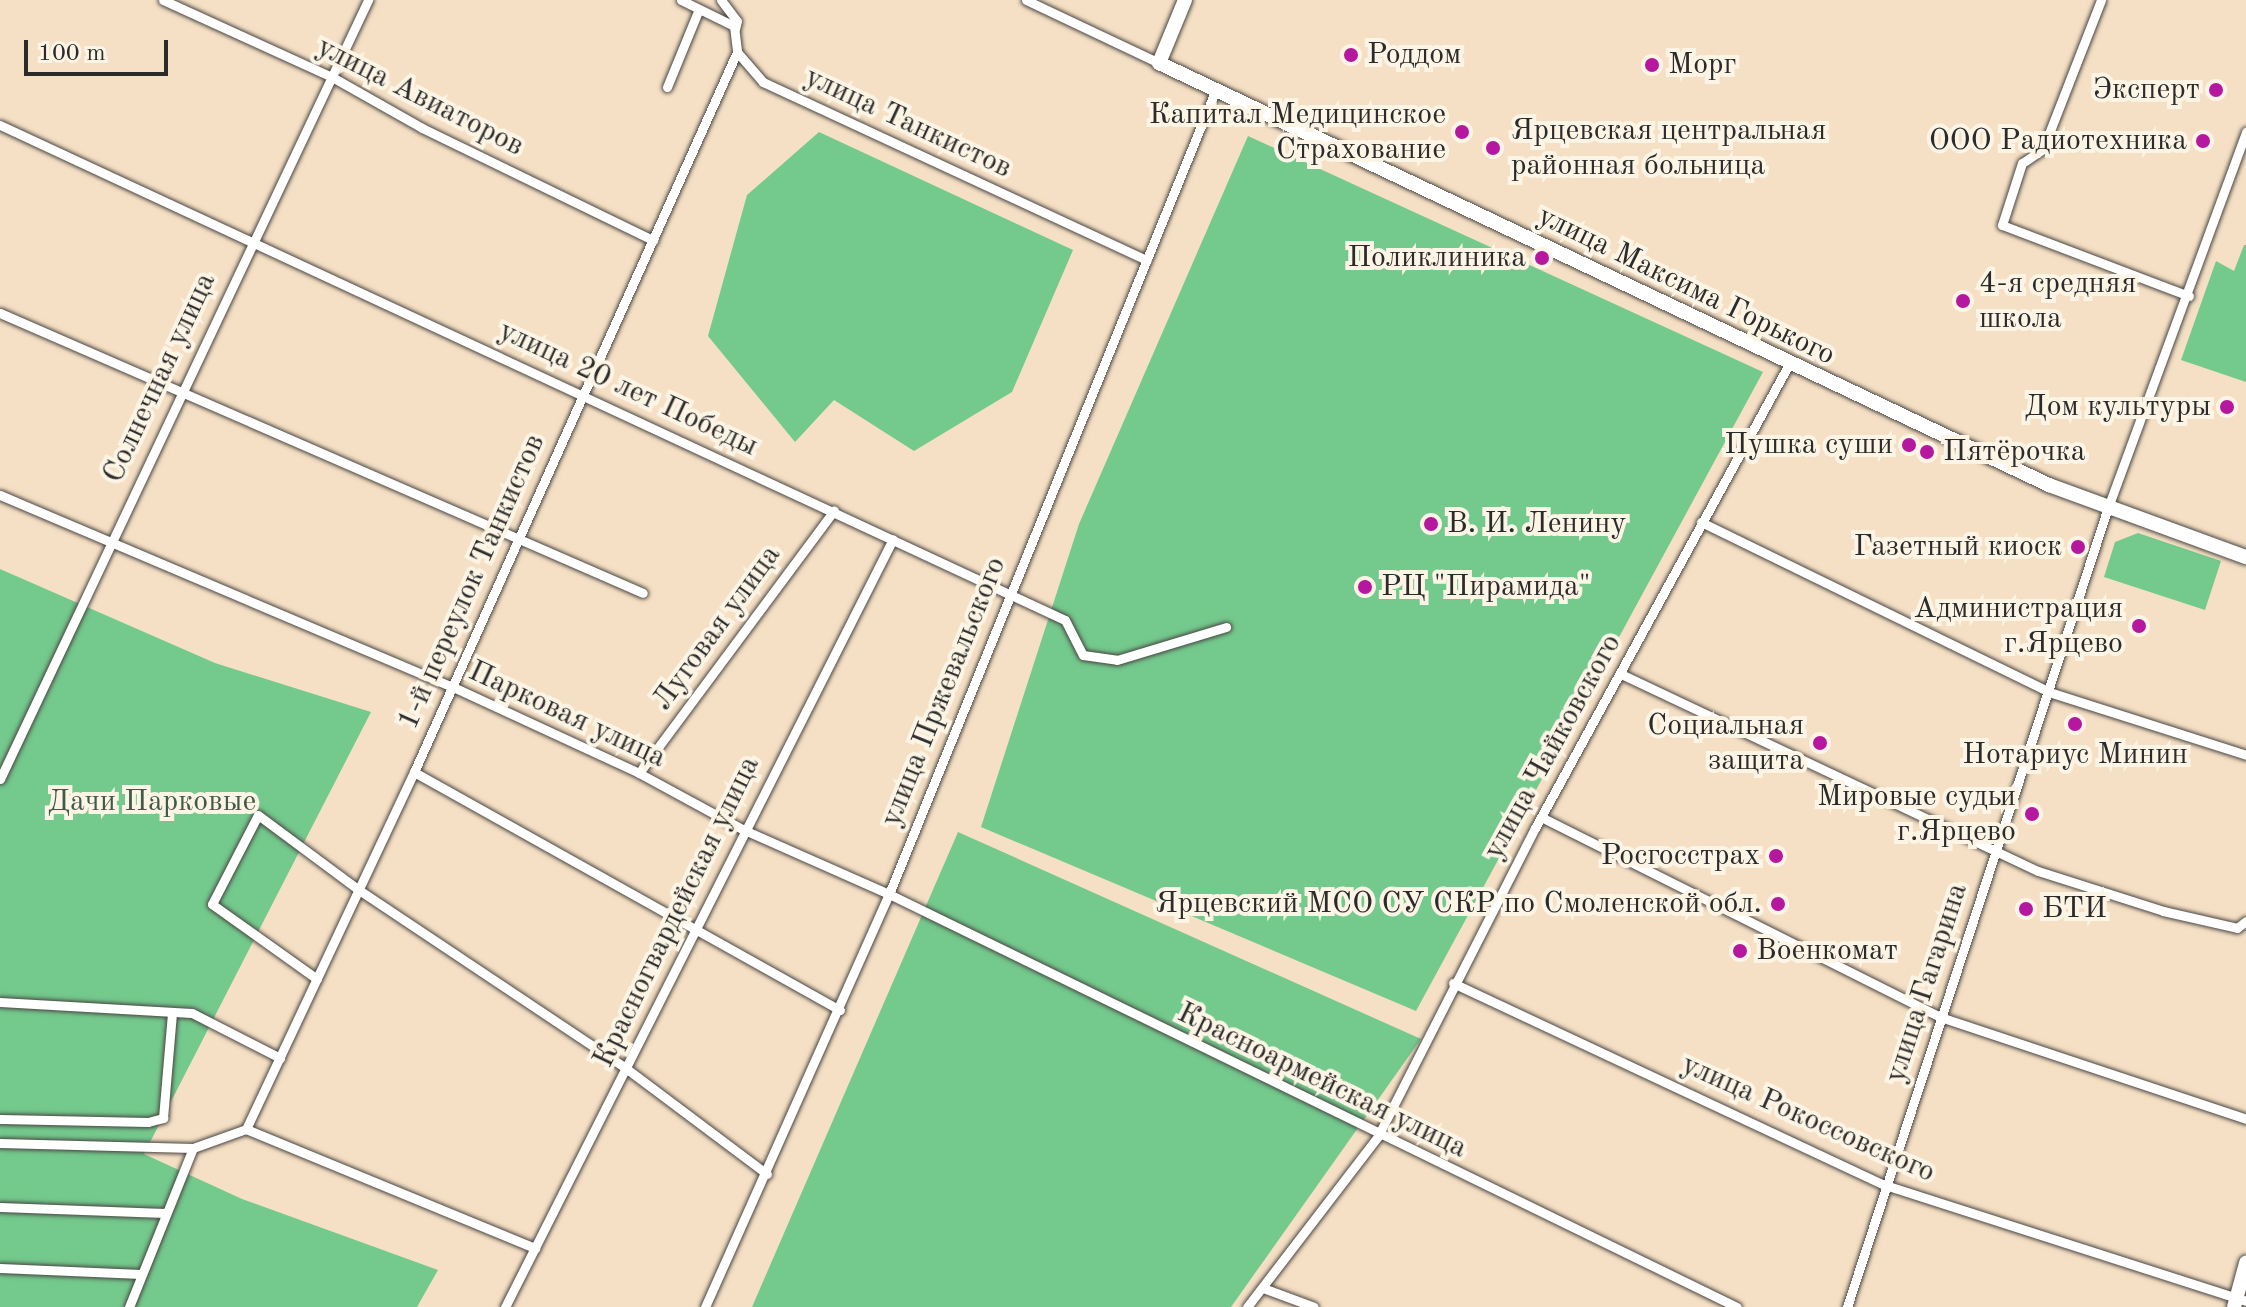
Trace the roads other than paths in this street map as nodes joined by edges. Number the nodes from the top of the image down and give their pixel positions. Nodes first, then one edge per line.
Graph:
1 (163, 0) edge
2 (368, 0) edge
3 (681, 0) edge
4 (721, 0) edge
5 (1026, 0) edge
6 (1185, 0) edge
7 (2101, 0) edge
8 (699, 9) junction
9 (735, 29) junction
10 (737, 52) junction
11 (1159, 63) junction
12 (332, 77) junction
13 (667, 87) dead end
14 (1216, 89) junction
15 (0, 125) edge
16 (2246, 132) edge
17 (653, 240) junction
18 (251, 242) junction
19 (1147, 260) junction
20 (2189, 296) junction
21 (0, 313) edge
22 (1789, 364) junction
23 (178, 393) junction
24 (583, 394) junction
25 (0, 495) edge
26 (834, 510) junction
27 (2107, 510) junction
28 (1701, 522) junction
29 (516, 537) junction
30 (893, 539) junction
31 (111, 542) junction
32 (2246, 557) edge
33 (643, 593) dead end
34 (1007, 597) junction
35 (1226, 627) dead end
36 (1621, 674) junction
37 (451, 686) junction
38 (2049, 692) junction
39 (2246, 755) edge
40 (414, 772) junction
41 (639, 773) junction
42 (0, 779) edge
43 (1541, 817) junction
44 (742, 829) junction
45 (1995, 851) junction
46 (359, 890) junction
47 (889, 894) junction
48 (2246, 921) edge
49 (695, 925) junction
50 (317, 979) junction
51 (1453, 983) junction
52 (0, 1002) edge
53 (840, 1010) junction
54 (172, 1012) junction
55 (1940, 1017) junction
56 (280, 1058) junction
57 (627, 1069) junction
58 (0, 1119) edge
59 (2246, 1119) edge
60 (246, 1129) junction
61 (1378, 1136) junction
62 (0, 1143) edge
63 (193, 1148) junction
64 (767, 1174) junction
65 (1885, 1185) junction
66 (0, 1207) edge
67 (165, 1213) junction
68 (535, 1248) junction
69 (2246, 1263) edge
70 (0, 1268) edge
71 (141, 1274) junction
72 (1263, 1288) junction
73 (2239, 1303) edge
74 (129, 1307) edge
75 (505, 1307) edge
76 (705, 1307) edge
77 (1247, 1307) edge
78 (1314, 1307) edge
79 (1737, 1307) edge
80 (1847, 1307) edge

1 - 12 street, улица Авиаторов
2 - 12 street, Солнечная улица
3 - 8 street
4 - 9 street
5 - 11 street, улица Максима Горького
6 - 11 street
7 - 20 street
8 - 9 street
8 - 13 street
9 - 10 street
10 - 17 street, 1-й переулок Танкистов
10 - 19 street, улица Танкистов
11 - 14 street, улица Максима Горького
12 - 17 street, улица Авиаторов
12 - 18 street, Солнечная улица
14 - 19 street, улица Пржевальского
14 - 22 street, улица Максима Горького
15 - 18 street, улица 20 лет Победы
16 - 20 street, улица Гагарина
17 - 24 street, 1-й переулок Танкистов
18 - 23 street, Солнечная улица
18 - 24 street, улица 20 лет Победы
19 - 34 street, улица Пржевальского
20 - 27 street, улица Гагарина
21 - 23 street
22 - 27 street, улица Максима Горького
22 - 28 street, улица Чайковского
23 - 29 street
23 - 31 street, Солнечная улица
24 - 26 street, улица 20 лет Победы
24 - 29 street, 1-й переулок Танкистов
25 - 31 street, Парковая улица
26 - 30 street, улица 20 лет Победы
26 - 41 street, Луговая улица
27 - 32 street, улица Максима Горького
27 - 38 street, улица Гагарина
28 - 36 street, улица Чайковского
28 - 38 street
29 - 33 street
29 - 37 street, 1-й переулок Танкистов
30 - 34 street, улица 20 лет Победы
30 - 44 street, Красногвардейская улица
31 - 37 street, Парковая улица
31 - 42 street, Солнечная улица
34 - 35 street, улица 20 лет Победы
34 - 47 street, улица Пржевальского
36 - 43 street, улица Чайковского
36 - 45 street
37 - 40 street, 1-й переулок Танкистов
37 - 41 street, Парковая улица
38 - 39 street
38 - 45 street, улица Гагарина
40 - 46 street, 1-й переулок Танкистов
40 - 49 street
41 - 44 street, Парковая улица
43 - 51 street, улица Чайковского
43 - 55 street
44 - 47 street, Парковая улица
44 - 49 street, Красногвардейская улица
45 - 48 street
45 - 55 street, улица Гагарина
46 - 50 street, 1-й переулок Танкистов
46 - 50 street
46 - 57 street
47 - 53 street, улица Пржевальского
47 - 61 street, Красноармейская улица
49 - 53 street
49 - 57 street, Красногвардейская улица
50 - 56 street, 1-й переулок Танкистов
51 - 61 street, улица Чайковского
51 - 65 street, улица Рокоссовского
52 - 54 street
53 - 64 street, улица Пржевальского
54 - 56 street
54 - 58 street
55 - 59 street
55 - 65 street, улица Гагарина
56 - 60 street, 1-й переулок Танкистов
57 - 64 street
57 - 68 street, Красногвардейская улица
60 - 63 street
60 - 68 street
61 - 72 street, улица Чайковского
61 - 79 street, Красноармейская улица
62 - 63 street
63 - 67 street
64 - 76 street, улица Пржевальского
65 - 73 street, улица Рокоссовского
65 - 80 street, улица Гагарина
66 - 67 street
67 - 71 street
68 - 75 street, Красногвардейская улица
69 - 73 street
70 - 71 street
71 - 74 street
72 - 77 street, улица Чайковского
72 - 78 street

